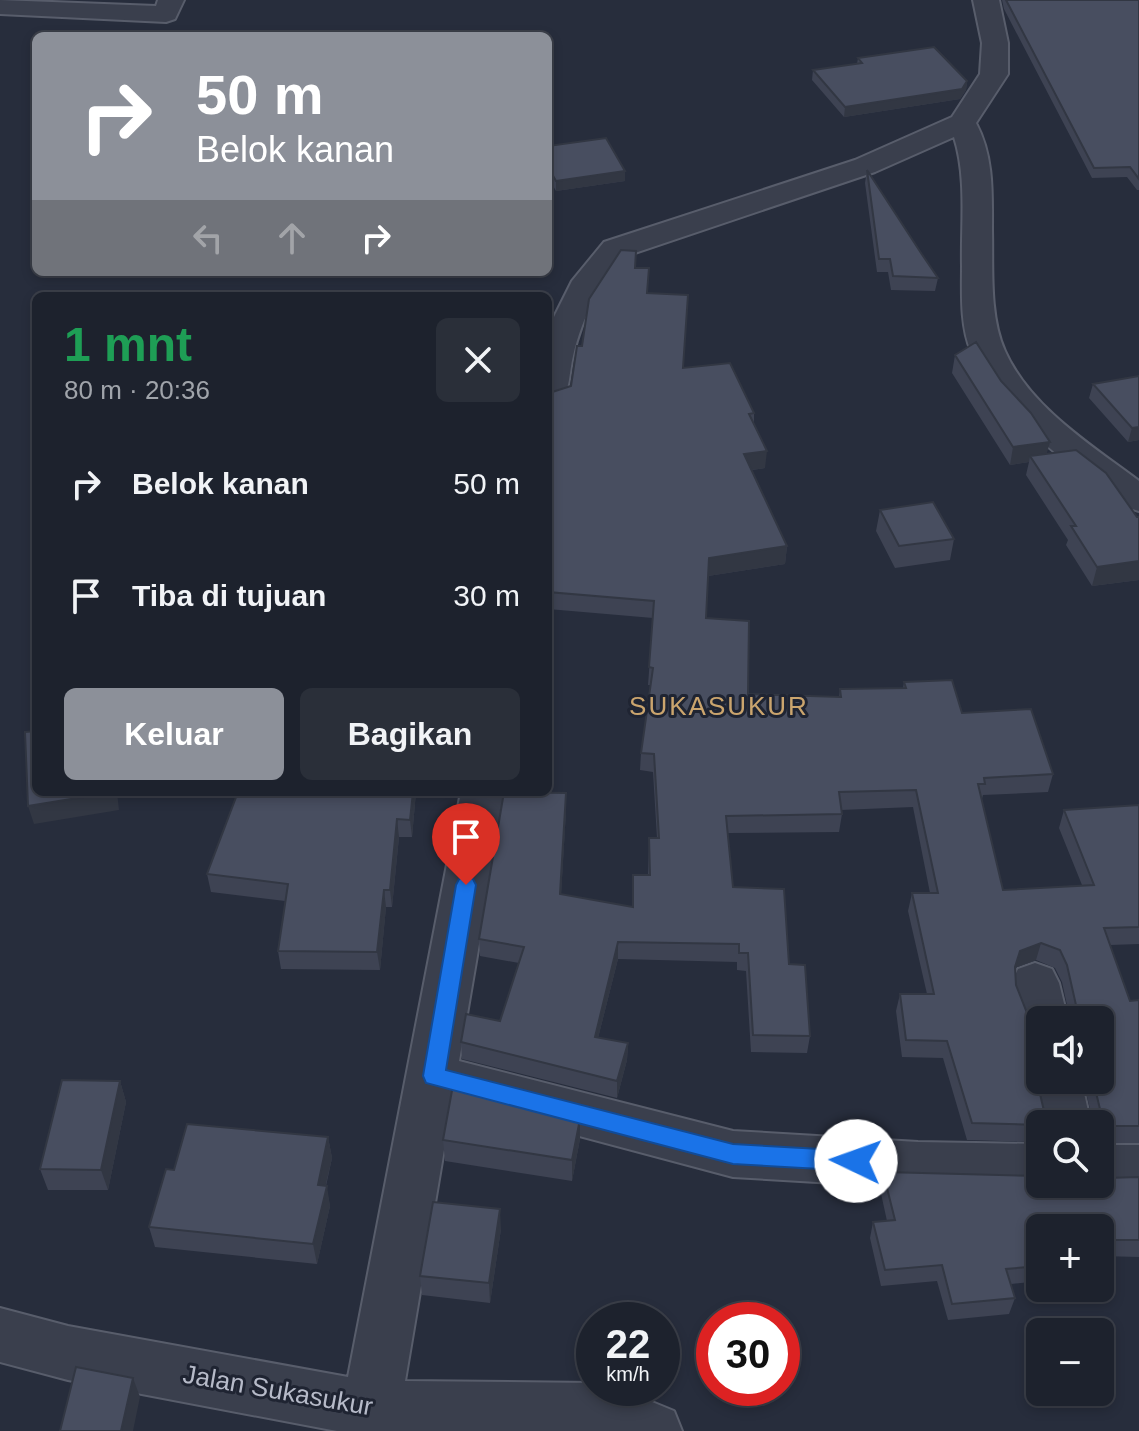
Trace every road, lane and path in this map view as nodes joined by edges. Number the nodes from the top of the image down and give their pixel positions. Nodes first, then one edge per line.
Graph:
1 (986, 0) edge
2 (0, 6) edge
3 (164, 17) edge
4 (962, 123) junction
5 (552, 381) edge
6 (1139, 499) edge
7 (482, 796) edge
8 (434, 1076) junction
9 (1026, 1167) edge
10 (1114, 1168) edge
11 (1139, 1168) edge
12 (0, 1335) edge
13 (371, 1409) junction
14 (653, 1431) edge

1 - 4 street
2 - 3 street
4 - 5 street
4 - 6 street
7 - 8 street
8 - 9 street
8 - 13 street
10 - 11 street
12 - 13 street, Jalan Sukasukur
13 - 14 street, Jalan Sukasukur

